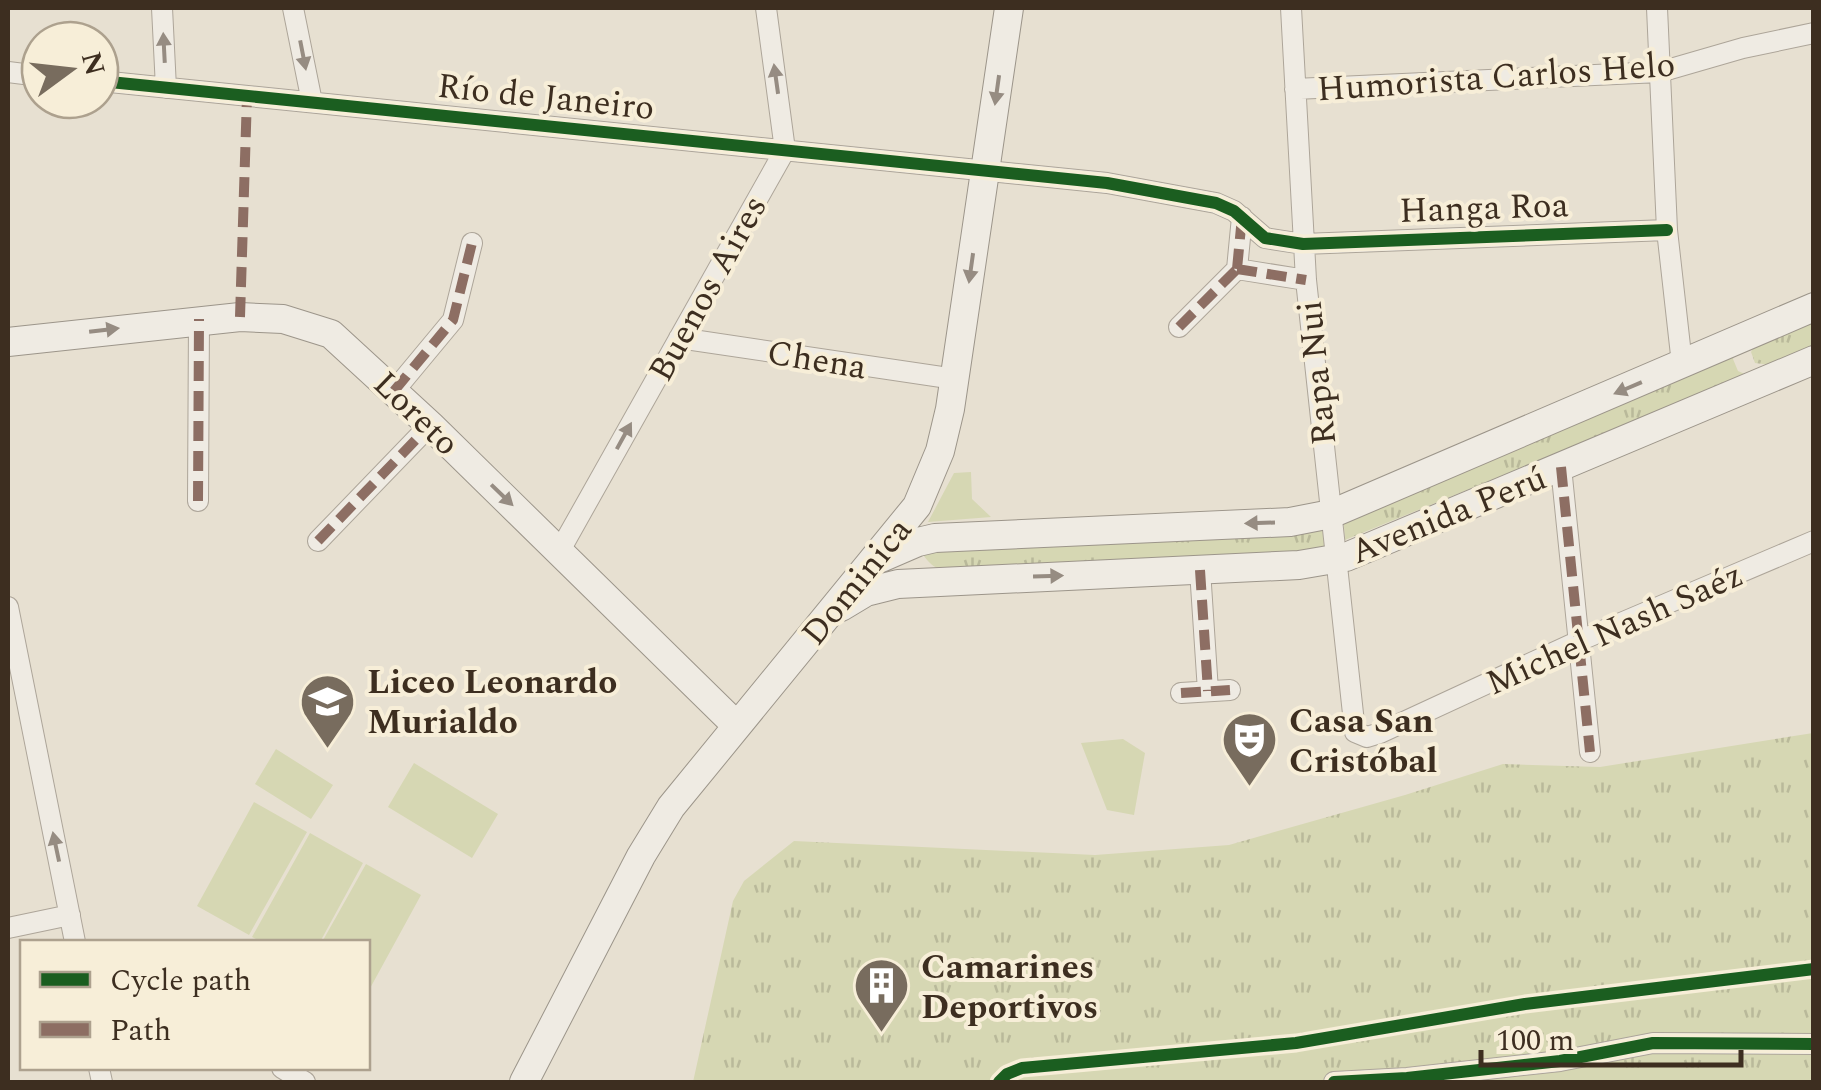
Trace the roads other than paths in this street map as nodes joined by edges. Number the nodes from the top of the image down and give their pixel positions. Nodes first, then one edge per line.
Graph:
1 (162, 8) edge
2 (294, 8) edge
3 (766, 8) edge
4 (1009, 8) edge
5 (1291, 8) edge
6 (1657, 8) edge
7 (1814, 33) edge
8 (1660, 72) junction
9 (120, 84) edge
10 (166, 88) junction
11 (1295, 89) junction
12 (312, 102) junction
13 (785, 150) junction
14 (985, 172) junction
15 (1242, 217) junction
16 (1668, 230) junction
17 (472, 243) dead end
18 (1303, 244) junction
19 (1236, 269) junction
20 (1306, 280) junction
21 (1814, 306) edge
22 (198, 319) junction
23 (1179, 327) dead end
24 (1749, 335) junction
25 (680, 338) junction
26 (8, 342) edge
27 (1814, 360) edge
28 (1682, 364) junction
29 (955, 379) junction
30 (1767, 380) junction
31 (394, 391) junction
32 (430, 425) junction
33 (1561, 467) junction
34 (198, 501) dead end
35 (1331, 514) junction
36 (910, 516) junction
37 (318, 540) dead end
38 (1814, 540) edge
39 (909, 545) junction
40 (559, 552) junction
41 (1336, 560) junction
42 (868, 567) junction
43 (1200, 570) junction
44 (951, 582) junction
45 (8, 607) edge
46 (830, 616) junction
47 (1581, 640) junction
48 (1230, 690) dead end
49 (1208, 691) junction
50 (1181, 693) dead end
51 (735, 724) junction
52 (1359, 736) joint
53 (1590, 752) dead end
54 (8, 928) edge
55 (77, 933) edge
56 (1814, 1044) edge
57 (524, 1082) edge
58 (1334, 1082) edge

10 -> 1 street
2 -> 12 street
13 -> 3 street
4 -> 14 main road, Dominica
5 - 11 street, Rapa Nui
6 - 8 street
7 - 8 street, Humorista Carlos Helo
8 - 11 street, Humorista Carlos Helo
8 - 16 street
9 - 10 street, Río de Janeiro
10 - 12 street, Río de Janeiro
11 - 18 street, Rapa Nui
12 - 13 street, Río de Janeiro
13 - 14 street, Río de Janeiro
13 - 25 street, Buenos Aires
14 - 15 street
14 -> 29 main road, Dominica
15 - 18 street
15 - 19 street
16 - 18 street, Hanga Roa
16 - 28 street
17 - 31 street
18 - 20 street, Rapa Nui
19 - 20 street
19 - 23 street
20 - 35 street, Rapa Nui
21 - 24 main road, Avenida Perú
26 -> 22 main road, Loreto
22 - 31 main road, Loreto
22 - 34 street
24 - 28 main road, Avenida Perú
24 - 30 main road
25 - 29 street, Chena
40 -> 25 street, Buenos Aires
27 - 30 main road, Avenida Perú
28 -> 35 main road, Avenida Perú
29 - 36 main road, Dominica
30 - 33 main road, Avenida Perú
31 - 32 main road, Loreto
32 - 37 street
32 -> 40 main road, Loreto
33 - 41 main road, Avenida Perú
33 - 47 street
35 -> 39 main road, Avenida Perú
35 - 41 street, Rapa Nui
36 - 39 main road
36 - 42 main road, Dominica
38 - 47 street, Michel Nash Saéz
39 - 42 main road, Avenida Perú
39 - 44 main road
40 - 51 main road, Loreto
41 - 43 main road, Avenida Perú
41 - 52 street, Rapa Nui
42 - 46 main road, Dominica
44 -> 43 main road, Avenida Perú
43 - 49 street
44 - 46 main road, Avenida Perú
55 -> 45 street
46 - 51 main road, Dominica
47 - 52 street, Michel Nash Saéz
47 - 53 street
48 - 49 street
49 - 50 street
51 - 57 main road, Dominica
54 - 55 street
56 - 58 street

